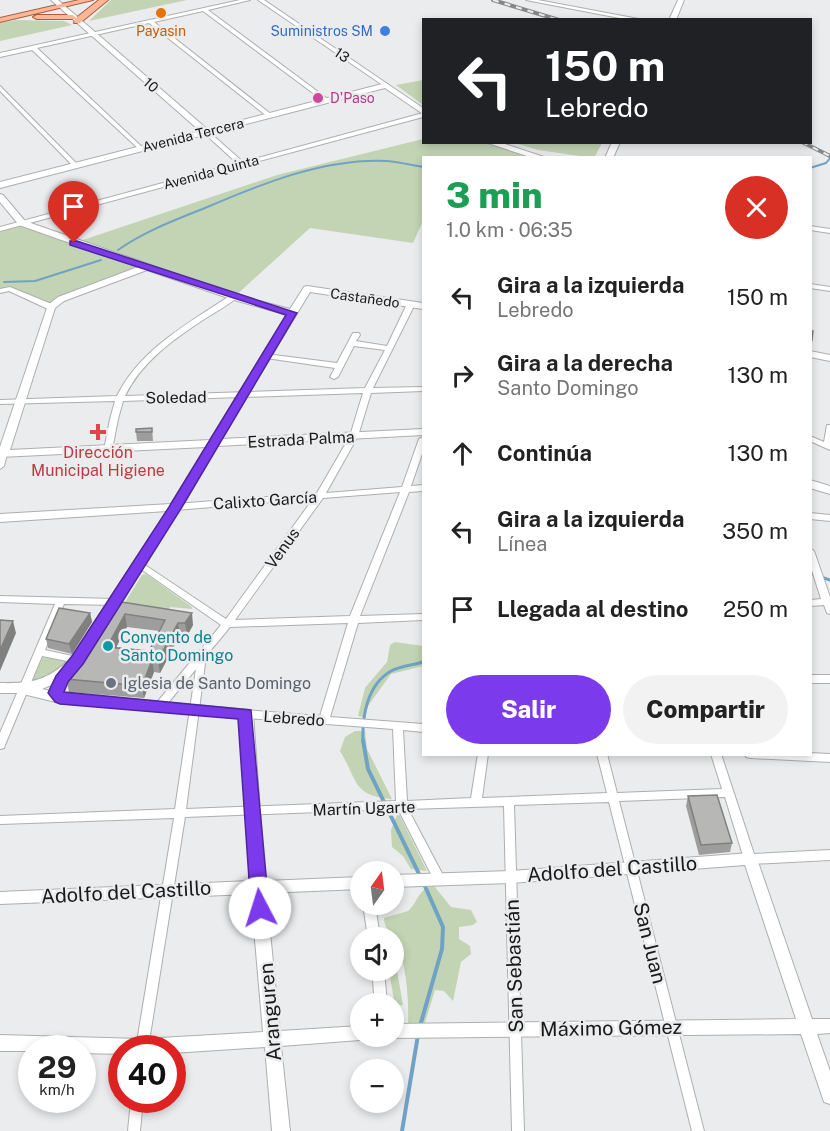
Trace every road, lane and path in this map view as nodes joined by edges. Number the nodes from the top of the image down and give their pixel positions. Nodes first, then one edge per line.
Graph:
1 (54, 0) edge
2 (89, 0) edge
3 (104, 0) edge
4 (248, 0) edge
5 (261, 0) edge
6 (529, 0) edge
7 (681, 0) edge
8 (61, 6) junction
9 (204, 10) junction
10 (16, 16) junction
11 (631, 18) edge
12 (673, 18) edge
13 (75, 19) junction
14 (0, 20) edge
15 (151, 22) junction
16 (93, 35) junction
17 (33, 48) junction
18 (0, 55) edge
19 (386, 85) junction
20 (0, 88) edge
21 (327, 101) junction
22 (422, 112) edge
23 (422, 113) edge
24 (270, 116) junction
25 (206, 132) junction
26 (496, 144) edge
27 (141, 149) junction
28 (536, 156) edge
29 (242, 164) junction
30 (76, 165) junction
31 (0, 185) edge
32 (0, 197) edge
33 (22, 223) junction
34 (812, 228) edge
35 (0, 229) edge
36 (830, 231) edge
37 (146, 267) junction
38 (812, 286) edge
39 (830, 290) edge
40 (0, 291) edge
41 (234, 297) junction
42 (411, 304) junction
43 (422, 306) edge
44 (51, 307) junction
45 (292, 313) junction
46 (387, 348) junction
47 (812, 354) edge
48 (266, 356) junction
49 (830, 358) edge
50 (340, 366) junction
51 (334, 377) dead end
52 (422, 389) edge
53 (368, 391) junction
54 (241, 396) junction
55 (119, 399) junction
56 (0, 402) edge
57 (20, 402) junction
58 (830, 427) edge
59 (422, 432) edge
60 (354, 436) junction
61 (422, 442) edge
62 (812, 442) edge
63 (212, 444) junction
64 (828, 447) edge
65 (108, 450) junction
66 (2, 454) edge
67 (0, 466) edge
68 (812, 485) edge
69 (422, 488) edge
70 (406, 489) junction
71 (830, 490) edge
72 (320, 496) junction
73 (175, 507) junction
74 (812, 516) edge
75 (0, 518) edge
76 (830, 518) edge
77 (812, 557) edge
78 (139, 565) junction
79 (0, 599) edge
80 (61, 600) junction
81 (115, 602) junction
82 (812, 603) edge
83 (829, 606) edge
84 (422, 617) edge
85 (354, 619) junction
86 (227, 624) junction
87 (38, 652) junction
88 (202, 654) junction
89 (77, 660) junction
90 (67, 671) junction
91 (812, 679) edge
92 (830, 679) edge
93 (0, 688) edge
94 (22, 689) junction
95 (60, 698) junction
96 (159, 706) junction
97 (194, 709) junction
98 (246, 714) junction
99 (324, 720) junction
100 (398, 727) junction
101 (422, 728) edge
102 (0, 745) edge
103 (483, 756) edge
104 (602, 756) edge
105 (717, 756) edge
106 (790, 756) edge
107 (830, 758) edge
108 (728, 793) junction
109 (613, 798) junction
110 (509, 802) junction
111 (476, 803) junction
112 (393, 807) junction
113 (252, 811) junction
114 (180, 815) junction
115 (0, 820) edge
116 (830, 855) edge
117 (750, 859) junction
118 (631, 868) junction
119 (511, 877) junction
120 (436, 879) junction
121 (404, 880) edge
122 (350, 883) edge
123 (258, 886) junction
124 (168, 890) junction
125 (0, 898) edge
126 (806, 1026) junction
127 (830, 1026) edge
128 (672, 1027) junction
129 (516, 1030) junction
130 (404, 1031) edge
131 (350, 1034) edge
132 (144, 1035) edge
133 (274, 1040) junction
134 (0, 1043) edge
135 (186, 1045) edge
136 (108, 1047) edge
137 (830, 1096) edge
138 (136, 1113) edge
139 (134, 1131) edge
140 (281, 1131) edge
141 (518, 1131) edge
142 (698, 1131) edge

1 - 8 street, 10
2 - 8 main road
3 - 13 main road
4 - 9 street
5 - 19 street, 13
6 - 11 street
7 - 12 street
8 - 10 main road
8 - 13 street, 10
9 - 15 street
9 - 21 street
10 - 13 main road
10 - 14 main road
13 - 16 street, 10
15 - 16 street
15 - 24 street
16 - 17 street
16 - 25 street, 10
17 - 18 street
17 - 27 street
19 - 21 street, Avenida Tercera
19 - 22 street, 13
20 - 30 street
21 - 24 street, Avenida Tercera
23 - 29 street, Avenida Quinta
24 - 25 street, Avenida Tercera
25 - 27 street, Avenida Tercera
25 - 29 street, 10
26 - 28 street
27 - 30 street, Avenida Tercera
29 - 33 street, Avenida Quinta
30 - 31 street, Avenida Tercera
32 - 33 street
33 - 35 street, Avenida Quinta
33 - 37 street
34 - 36 street
37 - 41 street
37 - 44 street
38 - 39 street
40 - 44 street
41 - 45 street
41 - 55 street
42 - 43 street, Castañedo
42 - 45 street, Castañedo
42 - 46 street, Venus
44 - 57 street
45 - 48 street
46 - 50 street
46 - 53 street, Venus
47 - 49 street
48 - 50 street
48 - 54 street
50 - 51 street
52 - 53 street, Soledad
53 - 54 street, Soledad
53 - 60 street, Venus
54 - 55 street, Soledad
54 - 63 street
55 - 57 street, Soledad
55 - 65 street
56 - 57 street, Soledad
57 - 66 street
58 - 64 street
59 - 60 street, Estrada Palma
60 - 63 street, Estrada Palma
60 - 72 street, Venus
61 - 70 street
62 - 64 street
63 - 65 street, Estrada Palma
63 - 73 street
65 - 66 street, Estrada Palma
66 - 67 street
68 - 71 street
69 - 70 street, Calixto García
70 - 72 street, Calixto García
70 - 85 street
72 - 73 street, Calixto García
72 - 86 street, Venus
73 - 75 street, Calixto García
73 - 78 street
74 - 76 street
77 - 83 street
78 - 81 street
78 - 86 street
79 - 80 street
80 - 81 street
80 - 87 street
81 - 89 street
82 - 83 street
84 - 85 street
85 - 86 street
85 - 99 street
86 - 88 street, Venus
87 - 89 street
87 - 94 street
88 - 96 street, Venus
88 - 97 street
89 - 90 street
90 - 94 street
90 - 95 street
91 - 92 street
93 - 94 street
94 - 95 street, Lebredo
94 - 102 street
95 - 96 street, Lebredo
96 - 97 street, Lebredo
97 - 98 street, Lebredo
97 - 114 street
98 - 99 street, Lebredo
98 - 113 street, Aranguren
99 - 100 street, Lebredo
100 - 101 street, Lebredo
100 - 112 street
103 - 111 street
104 - 109 street, San Juan
105 - 108 street
106 - 107 street
108 - 109 street, Martín Ugarte
108 - 117 street
109 - 110 street, Martín Ugarte
109 - 118 street, San Juan
110 - 111 street, Martín Ugarte
110 - 119 street, San Sebastián
111 - 112 street, Martín Ugarte
112 - 113 street, Martín Ugarte
112 - 120 street
113 - 114 street, Martín Ugarte
113 - 123 street, Aranguren
114 - 115 street, Martín Ugarte
114 - 124 street
116 - 117 street, Adolfo del Castillo
117 - 118 street, Adolfo del Castillo
117 - 126 street
118 - 119 street, Adolfo del Castillo
118 - 128 street, San Juan
119 - 120 street, Adolfo del Castillo
119 - 129 street, San Sebastián
120 - 121 street, Adolfo del Castillo
122 - 123 street, Adolfo del Castillo
123 - 124 street, Adolfo del Castillo
123 - 133 street, Aranguren
124 - 125 street, Adolfo del Castillo
124 - 132 street
126 - 127 street, Máximo Gómez
126 - 128 street, Máximo Gómez
126 - 137 street
128 - 129 street, Máximo Gómez
128 - 142 street, San Juan
129 - 130 street, Máximo Gómez
129 - 141 street, San Sebastián
131 - 133 street
133 - 135 street
133 - 140 street, Aranguren
134 - 136 street
138 - 139 street

